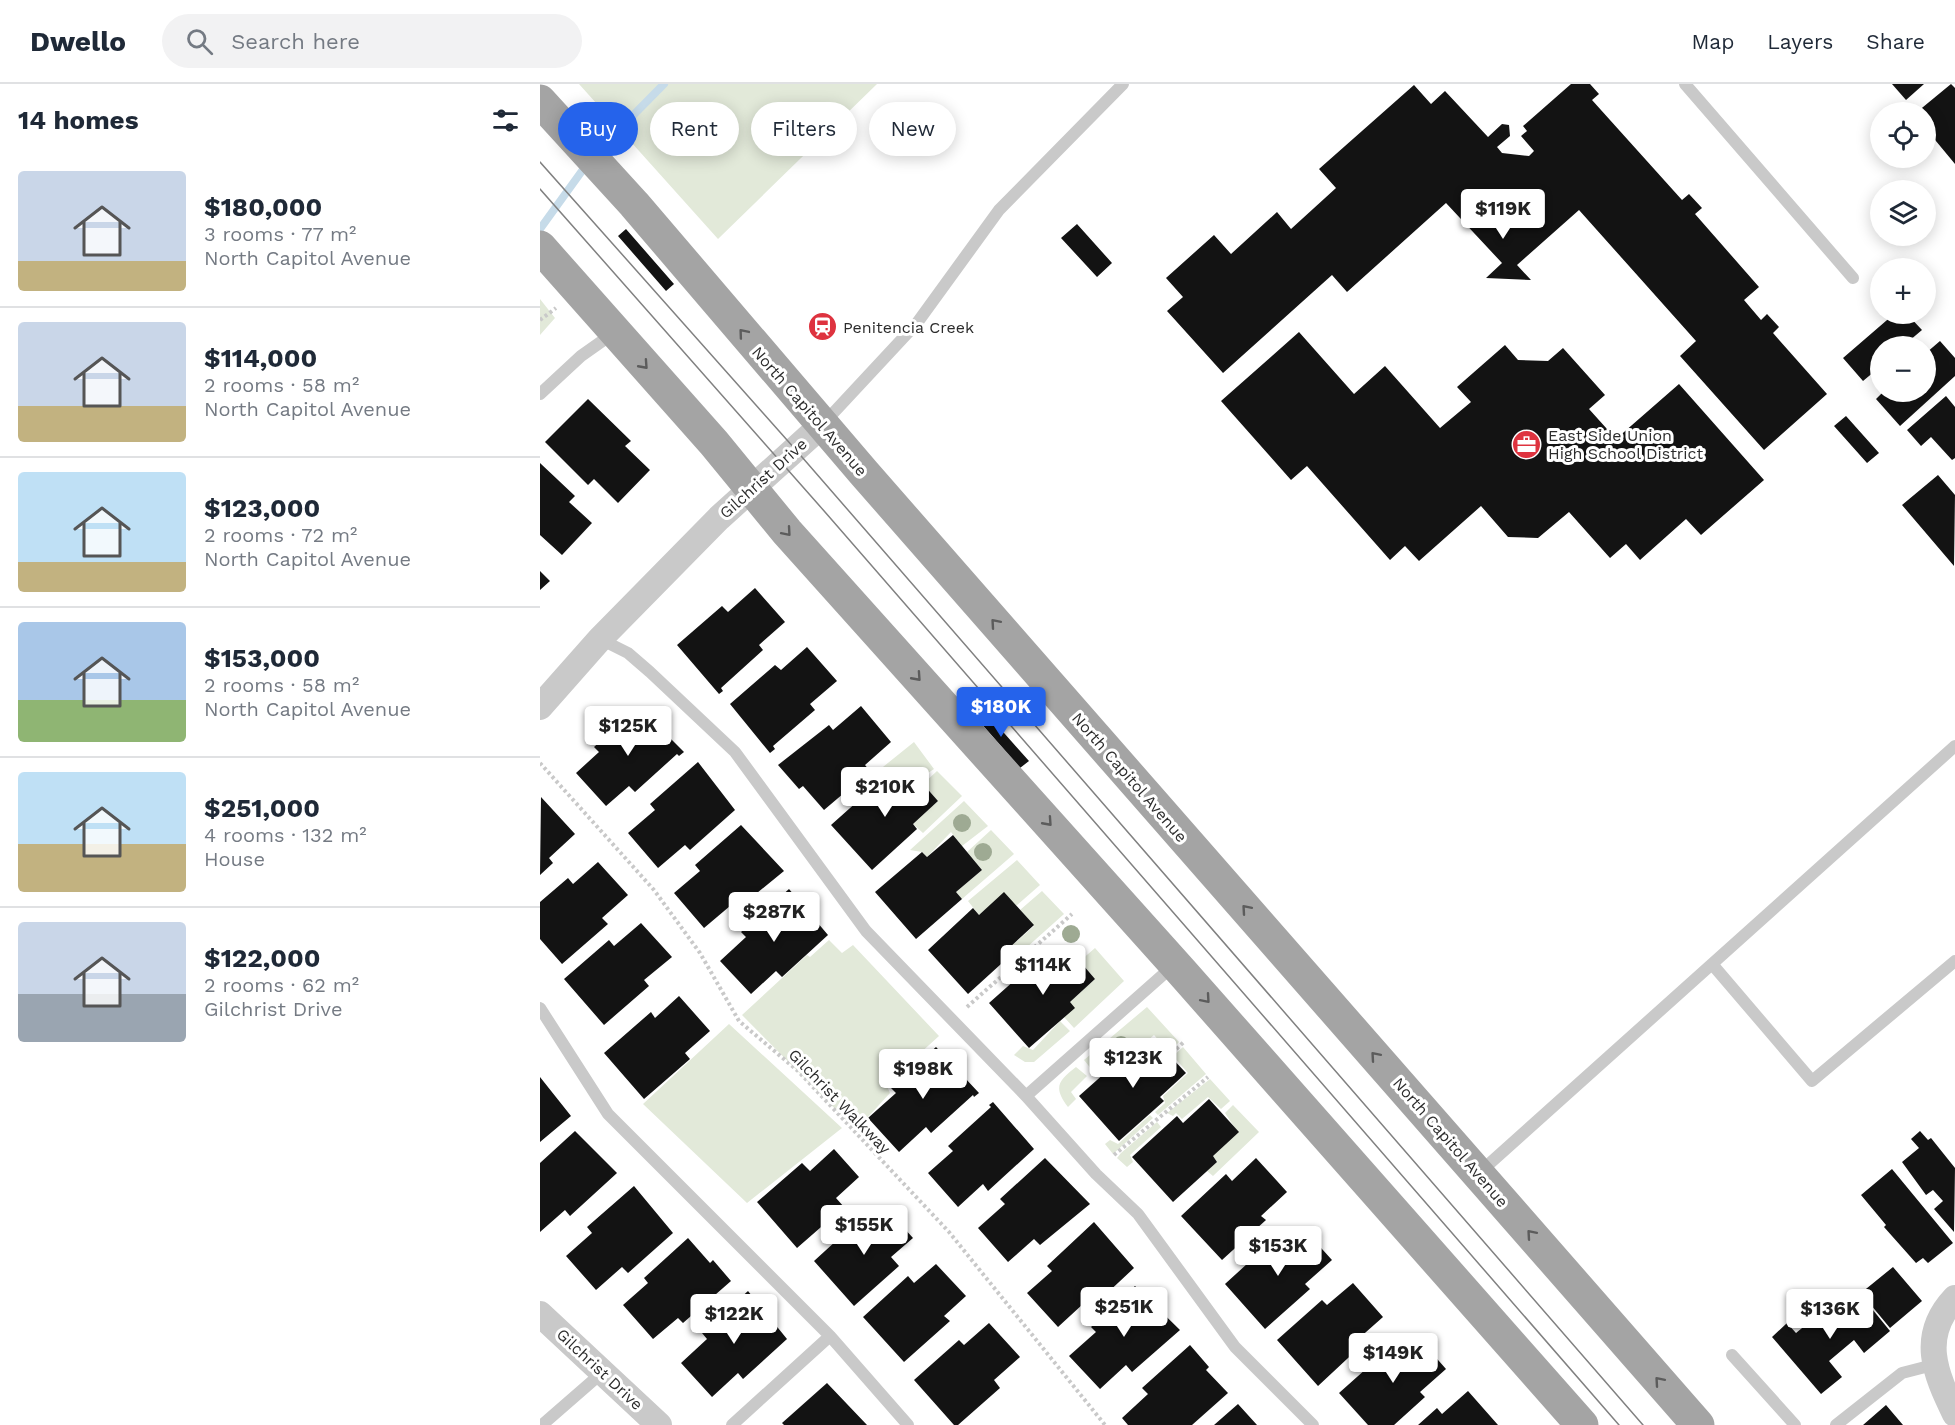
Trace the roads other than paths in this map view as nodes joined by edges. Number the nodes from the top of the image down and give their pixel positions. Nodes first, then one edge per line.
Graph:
1 (1123, 84) edge
2 (1685, 84) edge
3 (540, 101) edge
4 (549, 256) edge
5 (1852, 278) dead end
6 (615, 332) junction
7 (540, 394) edge
8 (822, 425) junction
9 (749, 488) junction
10 (600, 639) junction
11 (540, 707) edge
12 (1955, 746) edge
13 (1955, 961) edge
14 (1175, 964) junction
15 (1712, 964) junction
16 (540, 1008) edge
17 (1026, 1096) junction
18 (1478, 1173) junction
19 (1955, 1298) edge
20 (540, 1314) edge
21 (830, 1336) junction
22 (1732, 1355) dead end
23 (1933, 1365) junction
24 (604, 1371) junction
25 (1955, 1414) edge
26 (542, 1425) edge
27 (659, 1425) edge
28 (732, 1425) edge
29 (908, 1425) edge
30 (1312, 1425) edge
31 (1582, 1425) edge
32 (1698, 1425) edge
33 (1795, 1425) edge
34 (1836, 1425) edge

1 - 8 lane, Gilchrist Drive
2 - 5 lane
8 -> 3 main road, North Capitol Avenue
4 - 6 main road
6 - 7 lane
6 -> 9 main road
8 - 9 street, Gilchrist Drive
18 -> 8 main road, North Capitol Avenue
9 - 10 street, Gilchrist Drive
9 -> 14 main road
10 - 11 street, Gilchrist Drive
10 - 17 lane
12 - 15 lane
13 - 15 lane
14 - 17 lane
14 -> 31 main road
15 - 18 lane
16 - 21 lane
17 - 30 lane
32 -> 18 main road, North Capitol Avenue
19 - 23 street
20 - 24 street, Gilchrist Drive
21 - 28 lane
21 - 29 lane
22 - 33 lane
23 - 25 street
23 - 34 lane
24 - 26 lane
24 - 27 street, Gilchrist Drive

